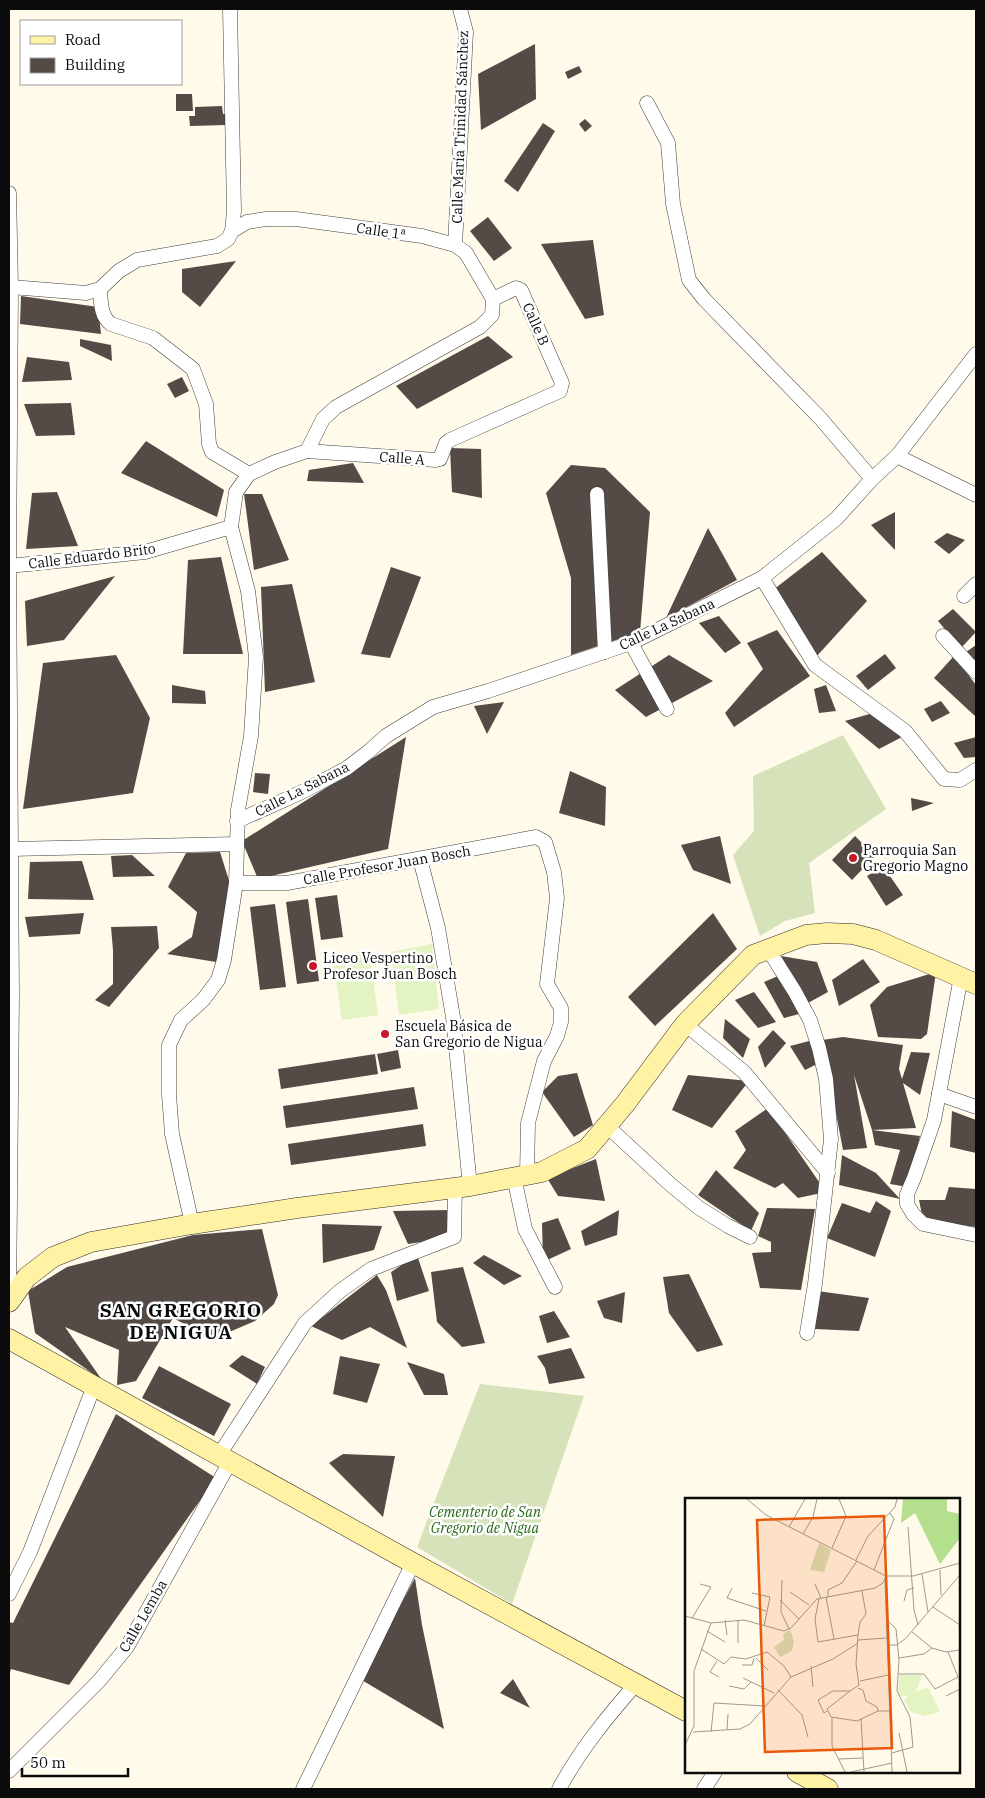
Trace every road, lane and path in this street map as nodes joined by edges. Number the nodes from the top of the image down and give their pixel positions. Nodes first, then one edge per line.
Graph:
1 (230, 9) edge
2 (460, 9) edge
3 (648, 102) dead end
4 (9, 193) edge
5 (232, 232) junction
6 (455, 245) junction
7 (11, 287) junction
8 (100, 289) junction
9 (493, 299) junction
10 (976, 355) edge
11 (562, 387) joint
12 (307, 451) junction
13 (897, 456) junction
14 (249, 474) junction
15 (872, 479) junction
16 (596, 494) dead end
17 (976, 495) edge
18 (231, 527) junction
19 (9, 566) edge
20 (762, 578) junction
21 (976, 584) edge
22 (964, 596) dead end
23 (943, 636) dead end
24 (631, 643) junction
25 (605, 652) junction
26 (976, 672) edge
27 (667, 709) dead end
28 (976, 770) edge
29 (10, 794) edge
30 (237, 821) junction
31 (237, 844) junction
32 (11, 849) junction
33 (420, 859) junction
34 (236, 883) junction
35 (768, 949) junction
36 (968, 981) edge
37 (10, 996) edge
38 (685, 1024) junction
39 (939, 1094) junction
40 (976, 1107) edge
41 (607, 1126) junction
42 (828, 1173) junction
43 (520, 1176) junction
44 (462, 1187) junction
45 (192, 1224) junction
46 (976, 1235) edge
47 (750, 1236) dead end
48 (555, 1287) dead end
49 (9, 1301) edge
50 (807, 1333) dead end
51 (9, 1339) edge
52 (94, 1386) junction
53 (224, 1458) junction
54 (413, 1564) junction
55 (12, 1579) edge
56 (9, 1594) edge
57 (636, 1684) junction
58 (685, 1710) edge
59 (9, 1771) edge
60 (714, 1773) edge
61 (799, 1773) edge
62 (303, 1789) edge
63 (559, 1789) edge
64 (704, 1789) edge
65 (828, 1789) edge

1 - 5 street
2 - 6 street, Calle María Trinidad Sánchez
3 - 15 street
4 - 7 street
5 - 6 street, Calle 1ª
5 - 8 street, Calle 1ª
6 - 9 street
7 - 8 street
7 - 19 street
8 - 14 street
9 - 11 street, Calle B
9 - 12 street
10 - 13 street, Calle La Sabana
11 - 12 street, Calle A
12 - 14 street
13 - 15 street, Calle La Sabana
13 - 17 street
14 - 18 street
15 - 20 street, Calle La Sabana
16 - 25 street
18 - 19 street, Calle Eduardo Brito
18 - 30 street
19 - 29 street
20 - 24 street, Calle La Sabana
20 - 28 street
21 - 22 street
23 - 26 street
24 - 25 street, Calle La Sabana
24 - 27 street
25 - 30 street, Calle La Sabana
29 - 32 street
30 - 31 street
31 - 32 street
31 - 34 street
32 - 37 street
33 - 34 street, Calle Profesor Juan Bosch
33 - 43 street, Calle Profesor Juan Bosch
33 - 44 street
34 - 45 street
35 - 36 street
35 - 38 street
35 - 42 street
36 - 39 street
37 - 49 street
38 - 41 street
38 - 42 street
39 - 40 street
39 - 46 street
41 - 43 street
41 - 47 street
42 - 50 street
43 - 44 street
43 - 48 street
44 - 45 street
44 - 53 street, Calle Lemba
45 - 49 street
51 - 52 street
52 - 53 street
52 - 55 street
53 - 54 street
53 - 59 street, Calle Lemba
54 - 57 street
54 - 62 street
55 - 56 street
57 - 58 street
57 - 63 street
60 - 64 street
61 - 65 street

